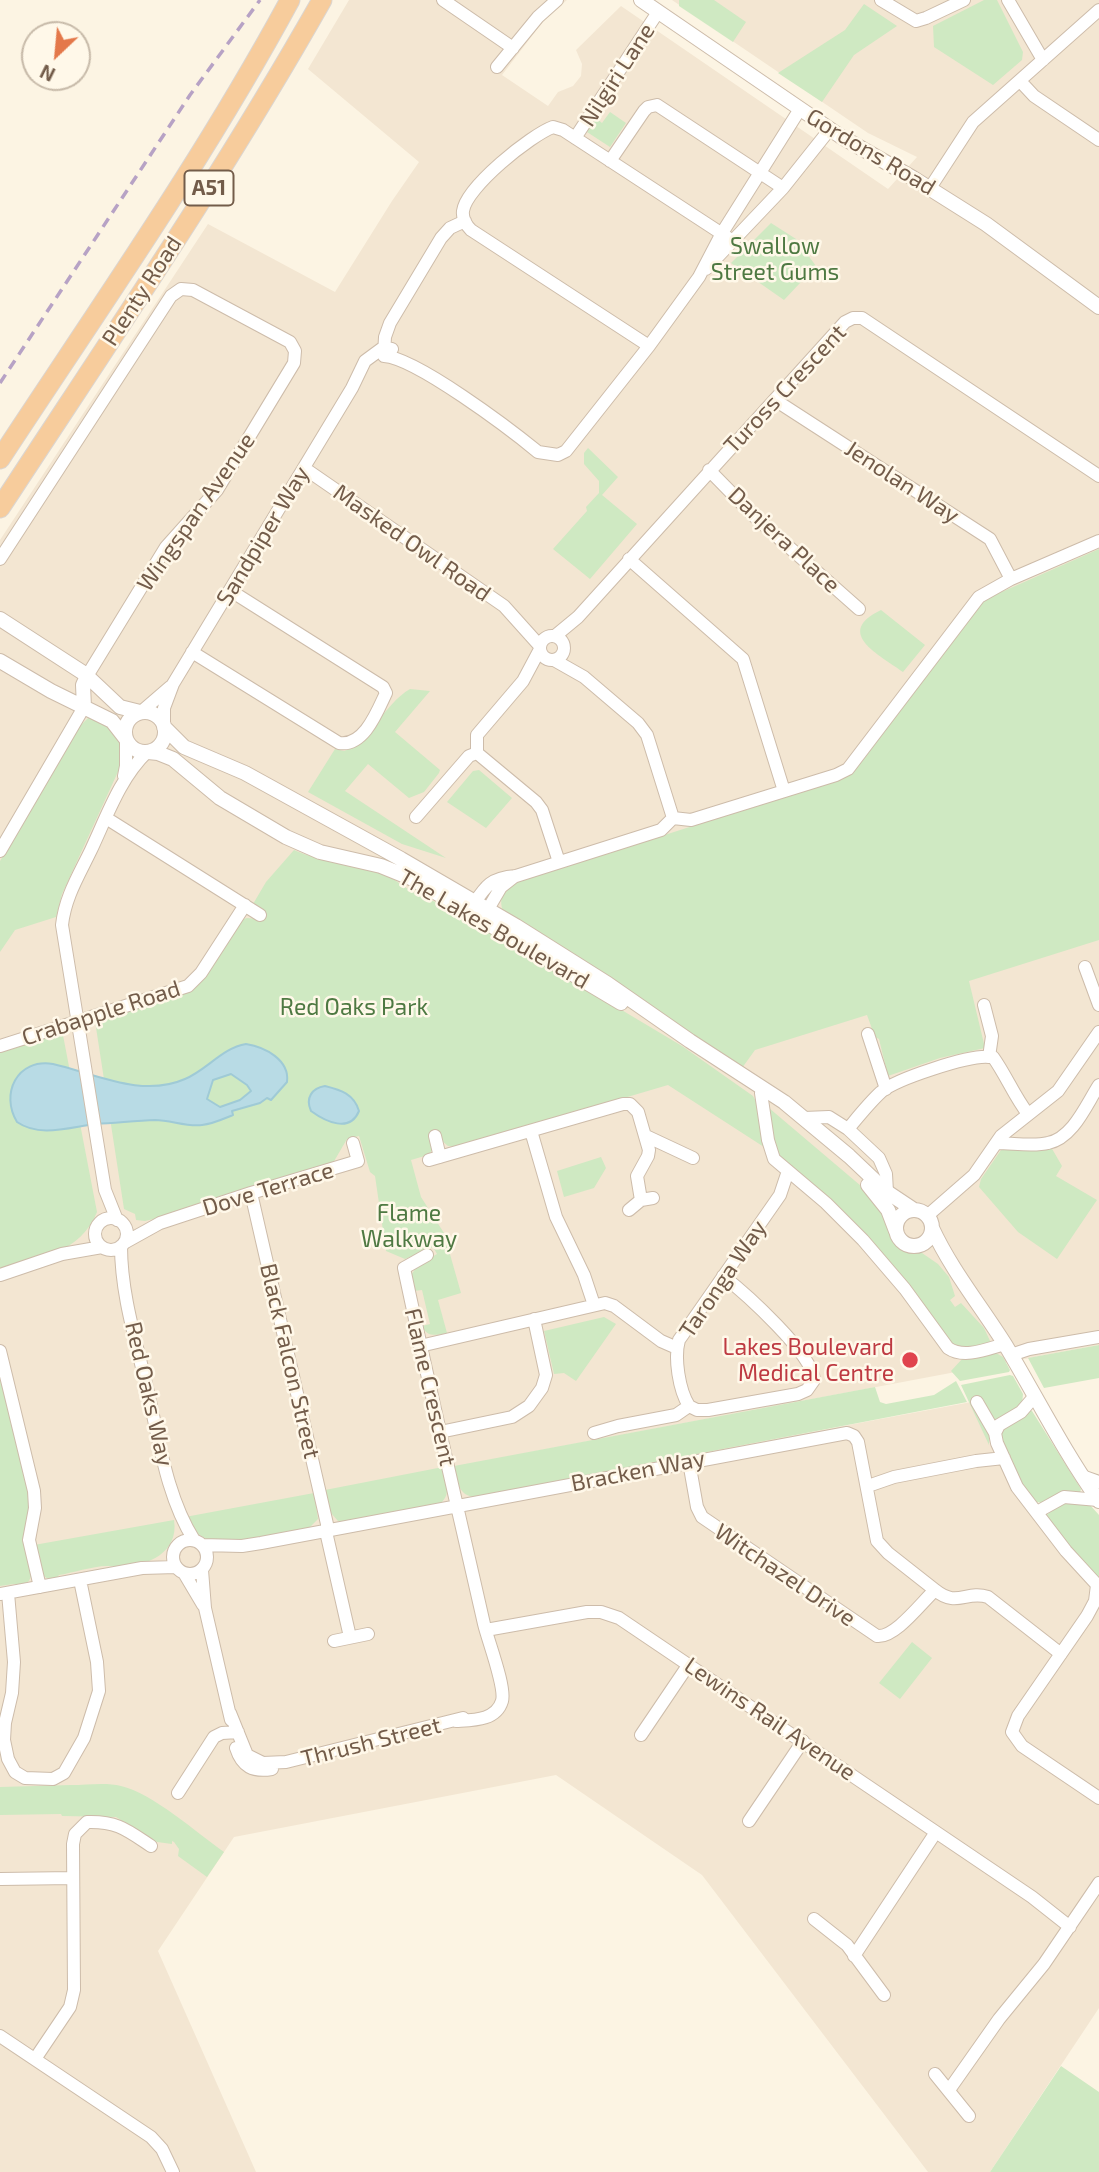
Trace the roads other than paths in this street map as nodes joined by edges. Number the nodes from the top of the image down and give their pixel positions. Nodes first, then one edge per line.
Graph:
1 (290, 0) edge
2 (322, 0) edge
3 (443, 0) edge
4 (557, 0) edge
5 (641, 0) edge
6 (881, 0) edge
7 (964, 0) edge
8 (1008, 0) edge
9 (659, 7) edge
10 (1099, 10) edge
11 (513, 48) junction
12 (1043, 60) junction
13 (497, 67) dead end
14 (1020, 81) junction
15 (800, 109) junction
16 (830, 129) junction
17 (575, 138) junction
18 (1099, 140) edge
19 (610, 160) junction
20 (759, 172) junction
21 (783, 188) junction
22 (930, 188) junction
23 (465, 222) junction
24 (722, 233) junction
25 (733, 241) junction
26 (699, 277) junction
27 (181, 289) joint
28 (1099, 307) edge
29 (649, 346) junction
30 (384, 351) junction
31 (775, 400) junction
32 (0, 459) edge
33 (304, 468) junction
34 (709, 470) junction
35 (1099, 476) edge
36 (0, 508) edge
37 (1099, 541) edge
38 (0, 559) edge
39 (629, 559) junction
40 (1011, 579) junction
41 (231, 591) junction
42 (859, 609) dead end
43 (0, 619) edge
44 (552, 648) junction
45 (192, 652) junction
46 (0, 661) edge
47 (88, 676) junction
48 (173, 684) junction
49 (84, 707) junction
50 (141, 712) junction
51 (164, 727) junction
52 (126, 739) junction
53 (147, 752) junction
54 (477, 753) junction
55 (121, 786) junction
56 (784, 791) junction
57 (416, 817) dead end
58 (106, 818) junction
59 (673, 818) junction
60 (333, 824) junction
61 (0, 850) edge
62 (335, 855) junction
63 (559, 862) junction
64 (245, 905) junction
65 (478, 910) junction
66 (260, 915) dead end
67 (1085, 967) dead end
68 (984, 1005) dead end
69 (1099, 1005) edge
70 (78, 1022) junction
71 (1099, 1032) edge
72 (868, 1034) dead end
73 (0, 1046) edge
74 (989, 1056) junction
75 (721, 1062) junction
76 (1099, 1085) edge
77 (886, 1089) junction
78 (761, 1094) junction
79 (1028, 1114) junction
80 (804, 1118) junction
81 (848, 1129) junction
82 (531, 1130) junction
83 (435, 1136) dead end
84 (646, 1136) junction
85 (353, 1143) dead end
86 (997, 1143) junction
87 (693, 1158) dead end
88 (788, 1171) junction
89 (801, 1182) junction
90 (105, 1191) junction
91 (887, 1192) junction
92 (251, 1193) junction
93 (780, 1195) junction
94 (629, 1210) dead end
95 (925, 1218) junction
96 (121, 1223) junction
97 (160, 1223) junction
98 (98, 1226) junction
99 (896, 1231) junction
100 (123, 1245) junction
101 (915, 1246) junction
102 (104, 1248) junction
103 (62, 1254) junction
104 (427, 1255) dead end
105 (953, 1268) junction
106 (723, 1276) junction
107 (122, 1279) junction
108 (1, 1280) edge
109 (594, 1305) junction
110 (534, 1319) junction
111 (1099, 1337) edge
112 (678, 1344) junction
113 (420, 1346) junction
114 (0, 1351) edge
115 (1011, 1355) junction
116 (1034, 1397) junction
117 (977, 1402) dead end
118 (689, 1406) junction
119 (440, 1432) junction
120 (594, 1433) dead end
121 (995, 1433) junction
122 (1001, 1452) junction
123 (689, 1462) junction
124 (1082, 1476) junction
125 (867, 1481) junction
126 (1099, 1482) edge
127 (1099, 1501) edge
128 (457, 1506) junction
129 (177, 1508) junction
130 (1037, 1512) junction
131 (327, 1530) junction
132 (198, 1543) junction
133 (242, 1546) junction
134 (178, 1560) junction
135 (204, 1567) junction
136 (79, 1580) junction
137 (1098, 1586) edge
138 (40, 1587) junction
139 (934, 1590) junction
140 (4, 1594) edge
141 (1099, 1607) edge
142 (205, 1608) junction
143 (1087, 1615) junction
144 (486, 1630) junction
145 (368, 1634) dead end
146 (350, 1637) junction
147 (334, 1641) dead end
148 (1061, 1654) junction
149 (689, 1664) junction
150 (234, 1734) junction
151 (641, 1735) dead end
152 (803, 1741) junction
153 (178, 1793) dead end
154 (1099, 1798) edge
155 (749, 1821) dead end
156 (936, 1832) junction
157 (151, 1846) dead end
158 (73, 1878) junction
159 (0, 1879) edge
160 (1099, 1884) edge
161 (814, 1919) dead end
162 (1072, 1924) junction
163 (854, 1956) junction
164 (884, 1995) dead end
165 (0, 2036) edge
166 (36, 2059) junction
167 (935, 2074) dead end
168 (949, 2090) junction
169 (969, 2116) dead end
170 (173, 2172) edge

1 - 32 highway, Plenty Road / A51
2 - 36 highway, Plenty Road / A51
3 - 11 street
4 - 11 street
5 - 9 street, Gordons Road
6 - 7 street
8 - 12 street
9 - 15 street, Gordons Road
9 - 17 street, Nilgiri Lane
10 - 12 street
11 - 13 street
12 - 14 street
14 - 18 street
14 - 22 street
15 - 16 street, Gordons Road
15 - 20 street
16 - 21 street
16 - 22 street, Gordons Road
17 - 19 street
17 - 23 street
19 - 20 street
19 - 24 street
20 - 21 street
20 - 24 street
21 - 25 street
22 - 28 street, Gordons Road
23 - 29 street
23 - 30 street
24 - 25 street
24 - 26 street
25 - 26 street
26 - 29 street
27 - 38 street, Plenty Road
27 - 47 street, Wingspan Avenue
29 - 30 street
30 - 33 street, Sandpiper Way
31 - 34 street, Tuross Crescent
31 - 35 street, Tuross Crescent
31 - 40 street, Jenolan Way
33 - 41 street, Sandpiper Way
33 - 44 street, Masked Owl Road
34 - 39 street, Tuross Crescent
34 - 42 street, Danjera Place
37 - 40 street
39 - 44 street, Tuross Crescent
39 - 56 street
40 - 56 street
41 - 45 street, Sandpiper Way
41 - 45 street
43 - 47 street
44 - 54 street, Tuross Crescent
44 - 59 street, Masked Owl Road
45 - 48 street, Sandpiper Way
46 - 49 street
47 - 49 street
47 - 50 street
48 - 50 street, Sandpiper Way
48 - 51 street, Sandpiper Way
49 - 52 street
49 - 61 street
50 - 51 street
50 - 52 street
51 - 53 street
51 - 60 street, The Lakes Boulevard
52 - 53 street
52 - 55 street
53 - 55 street
53 - 62 street, The Lakes Boulevard
54 - 57 street
54 - 63 street
55 - 58 street
56 - 59 street
58 - 64 street
58 - 70 street
59 - 63 street
60 - 62 street
60 - 65 street, The Lakes Boulevard
62 - 65 street, The Lakes Boulevard
63 - 65 street
64 - 66 street
64 - 70 street, Crabapple Road
65 - 75 street, The Lakes Boulevard
67 - 69 street
68 - 74 street
70 - 73 street, Crabapple Road
70 - 90 street
71 - 79 street
72 - 77 street
74 - 77 street
74 - 79 street
75 - 78 street, The Lakes Boulevard
75 - 80 street, The Lakes Boulevard
76 - 86 street
77 - 81 street
78 - 88 street
78 - 99 street, The Lakes Boulevard
79 - 86 street
80 - 81 street
80 - 91 street, The Lakes Boulevard
81 - 91 street
82 - 83 street
82 - 84 street
82 - 109 street
84 - 87 street
84 - 94 street
85 - 92 street, Dove Terrace
86 - 95 street
88 - 89 street
88 - 93 street, Taronga Way
89 - 93 street, Taronga Way
89 - 115 street
90 - 96 street
90 - 98 street
91 - 95 street, The Lakes Boulevard
92 - 97 street, Dove Terrace
92 - 131 street, Black Falcon Street
93 - 106 street, Taronga Way
95 - 99 street
95 - 101 street
95 - 105 street, The Lakes Boulevard
96 - 97 street, Dove Terrace
96 - 98 street
96 - 100 street
97 - 100 street, Dove Terrace
98 - 102 street
98 - 103 street
99 - 101 street
100 - 102 street
100 - 107 street, Red Oaks Way
101 - 105 street, The Lakes Boulevard
102 - 103 street
102 - 107 street, Red Oaks Way
103 - 108 street
104 - 113 street, Flame Crescent
105 - 115 street, The Lakes Boulevard
106 - 112 street, Taronga Way
106 - 118 street
107 - 129 street, Red Oaks Way
109 - 110 street
109 - 112 street
110 - 113 street
110 - 119 street
111 - 115 street
112 - 118 street, Taronga Way
113 - 119 street, Flame Crescent
114 - 138 street
115 - 116 street, The Lakes Boulevard
116 - 121 street
116 - 124 street, The Lakes Boulevard
117 - 121 street
118 - 120 street
119 - 128 street, Flame Crescent
121 - 122 street
122 - 125 street
122 - 130 street
123 - 125 street, Bracken Way
123 - 128 street, Bracken Way
123 - 139 street, Witchazel Drive
124 - 126 street
124 - 127 street, The Lakes Boulevard
125 - 139 street, Bracken Way
127 - 130 street, The Lakes Boulevard
128 - 131 street, Bracken Way
128 - 144 street, Thrush Street
129 - 132 street, Red Oaks Way
129 - 134 street, Red Oaks Way
130 - 137 street
131 - 133 street, Bracken Way
131 - 146 street, Black Falcon Street
132 - 133 street, Bracken Way
132 - 134 street
132 - 135 street
133 - 135 street, Bracken Way
134 - 135 street
134 - 136 street
134 - 142 street
135 - 142 street
136 - 138 street
136 - 140 street
137 - 143 street
138 - 140 street
139 - 148 street
141 - 143 street
142 - 150 street
143 - 148 street
144 - 149 street, Lewins Rail Avenue
144 - 150 street, Thrush Street
145 - 146 street
146 - 147 street
148 - 154 street
149 - 151 street
149 - 152 street, Lewins Rail Avenue
150 - 153 street
152 - 155 street
152 - 156 street, Lewins Rail Avenue
156 - 162 street, Lewins Rail Avenue
156 - 163 street
157 - 158 street
158 - 159 street
158 - 166 street
160 - 162 street
161 - 163 street
162 - 168 street
163 - 164 street
165 - 166 street
166 - 170 street
167 - 168 street
168 - 169 street

